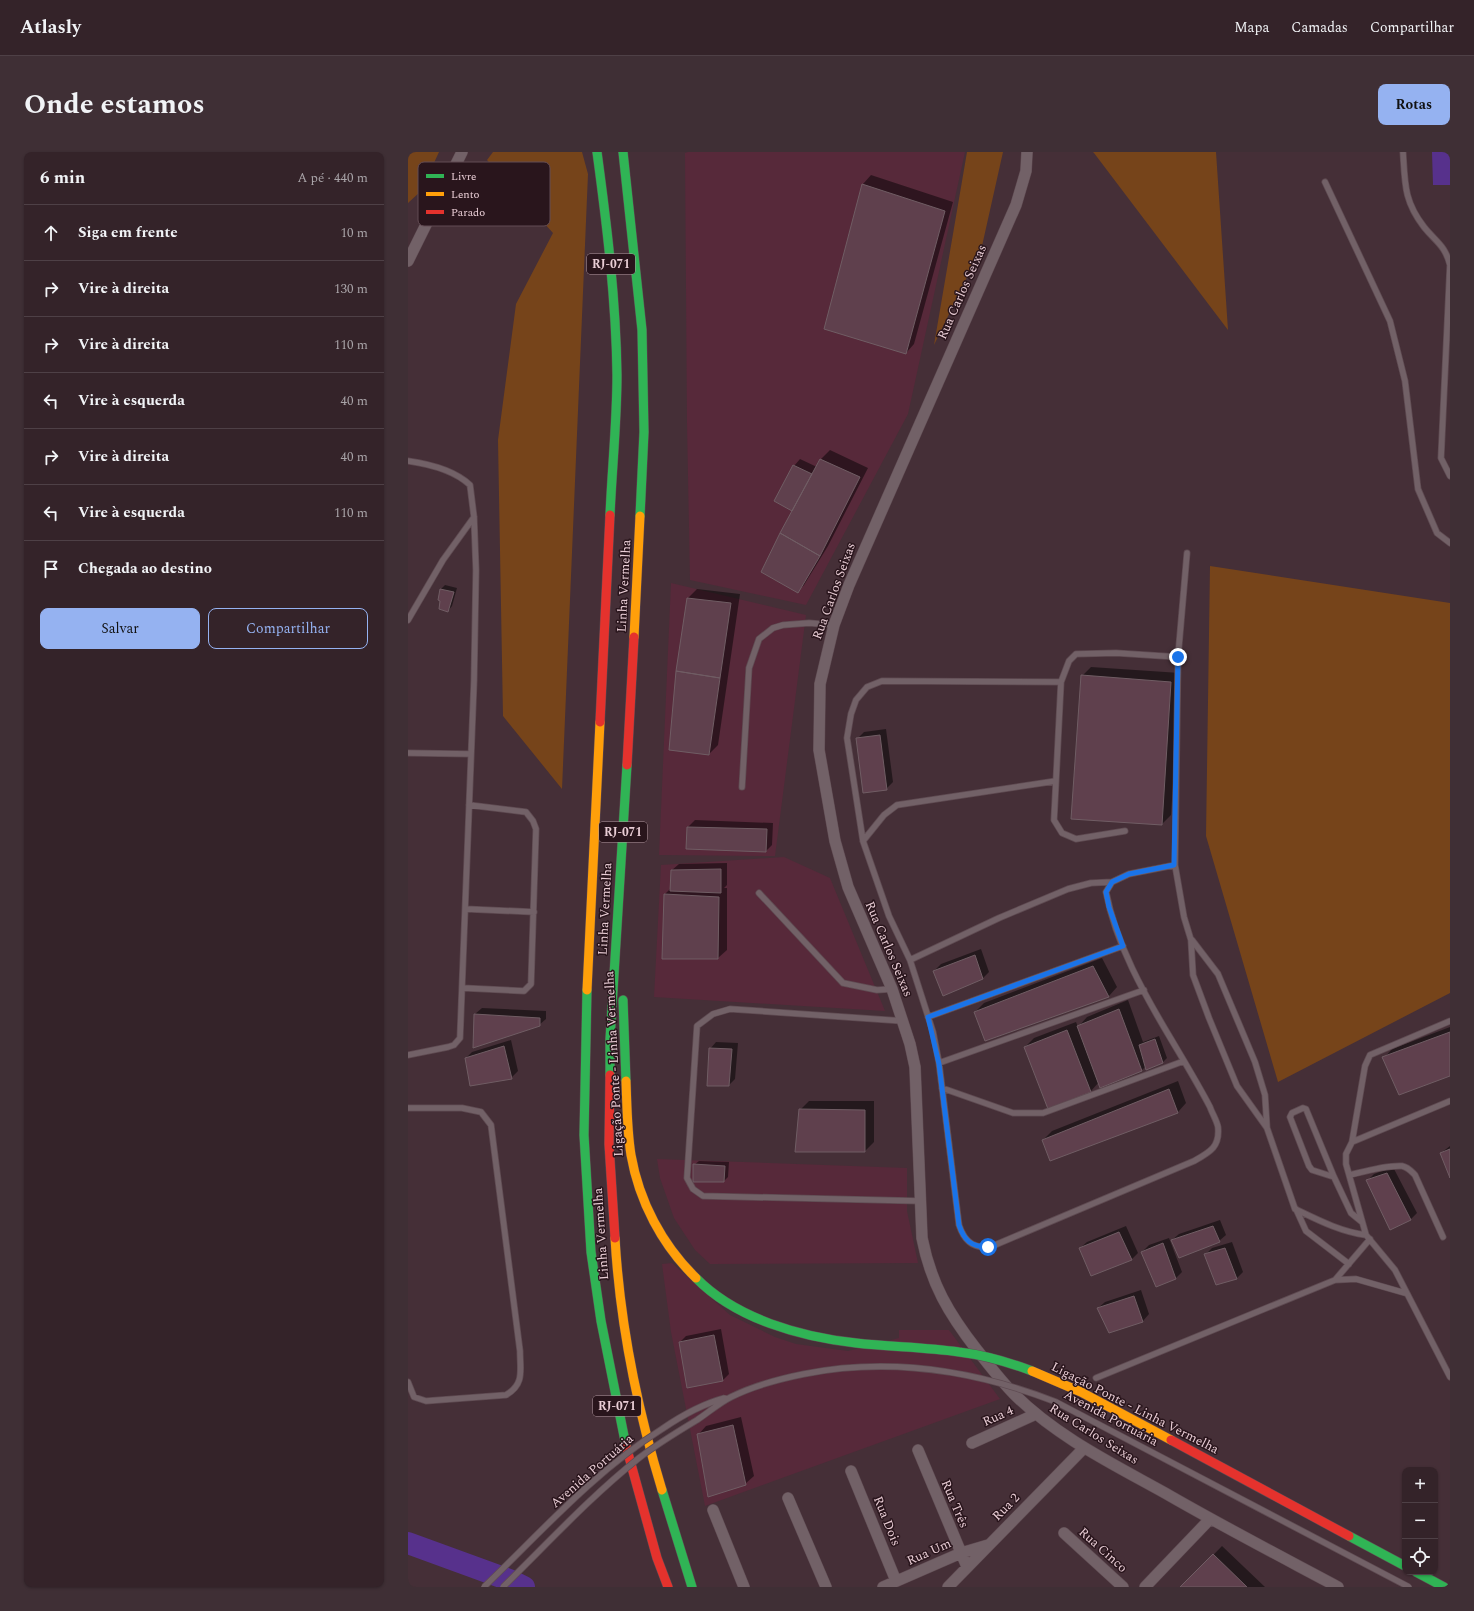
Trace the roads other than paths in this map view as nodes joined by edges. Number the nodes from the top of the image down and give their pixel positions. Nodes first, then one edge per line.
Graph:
1 (462, 152) edge
2 (596, 152) edge
3 (623, 152) edge
4 (1027, 152) edge
5 (1404, 152) edge
6 (457, 162) edge
7 (1325, 182) dead end
8 (425, 226) edge
9 (1449, 255) edge
10 (408, 261) edge
11 (1448, 373) edge
12 (408, 461) edge
13 (1450, 476) edge
14 (474, 517) junction
15 (1450, 543) edge
16 (1187, 553) dead end
17 (408, 620) edge
18 (834, 625) junction
19 (1178, 657) junction
20 (1061, 682) junction
21 (408, 753) edge
22 (471, 754) junction
23 (1056, 781) junction
24 (742, 787) dead end
25 (470, 805) junction
26 (1125, 831) dead end
27 (863, 841) junction
28 (1174, 865) junction
29 (1112, 882) junction
30 (759, 892) dead end
31 (619, 894) junction
32 (466, 909) junction
33 (534, 912) junction
34 (1191, 940) junction
35 (1123, 946) junction
36 (910, 960) junction
37 (463, 988) junction
38 (892, 989) junction
39 (1144, 990) junction
40 (928, 1017) junction
41 (903, 1021) junction
42 (1450, 1021) edge
43 (408, 1055) edge
44 (1184, 1062) junction
45 (939, 1064) junction
46 (942, 1088) junction
47 (1450, 1101) edge
48 (408, 1108) edge
49 (1267, 1128) junction
50 (1352, 1142) junction
51 (1350, 1175) junction
52 (1334, 1177) junction
53 (920, 1201) junction
54 (1295, 1209) junction
55 (1362, 1222) junction
56 (1368, 1237) junction
57 (1443, 1237) dead end
58 (1348, 1264) junction
59 (1335, 1280) junction
60 (1405, 1292) junction
61 (1450, 1377) edge
62 (1096, 1378) dead end
63 (408, 1382) edge
64 (731, 1397) junction
65 (1036, 1414) junction
66 (972, 1443) dead end
67 (1084, 1448) junction
68 (918, 1450) dead end
69 (851, 1472) dead end
70 (788, 1498) dead end
71 (713, 1510) dead end
72 (1210, 1519) junction
73 (1064, 1533) dead end
74 (988, 1545) junction
75 (961, 1553) junction
76 (1402, 1564) edge
77 (968, 1568) junction
78 (1422, 1575) edge
79 (896, 1581) junction
80 (484, 1587) edge
81 (503, 1587) edge
82 (668, 1587) edge
83 (692, 1587) edge
84 (744, 1587) edge
85 (826, 1587) edge
86 (883, 1587) edge
87 (948, 1587) edge
88 (1124, 1587) edge
89 (1145, 1587) edge
90 (1338, 1587) edge
91 (1409, 1587) edge
92 (1444, 1587) edge

1 - 6 street
2 - 82 highway, Linha Vermelha / RJ-071
3 - 31 highway, Linha Vermelha / RJ-071
4 - 18 street, Rua Carlos Seixas
5 - 9 lane
7 - 15 lane
8 - 10 street
9 - 11 lane
11 - 13 lane
12 - 14 lane
14 - 17 lane
14 - 22 lane
16 - 19 lane
18 - 24 lane
18 - 38 street, Rua Carlos Seixas
19 - 20 lane
19 - 28 lane
20 - 23 lane
20 - 27 lane
21 - 22 lane
22 - 25 lane
23 - 26 lane
23 - 27 lane
25 - 32 lane
25 - 33 lane
27 - 36 lane
28 - 29 lane
28 - 34 lane
29 - 35 lane
29 - 36 lane
30 - 38 lane
31 - 76 highway, Ligação Ponte - Linha Vermelha, bridge
31 - 83 highway, Linha Vermelha / RJ-071
32 - 33 lane
32 - 37 lane
33 - 37 lane
34 - 49 lane
34 - 49 lane
35 - 39 lane
35 - 40 lane
36 - 40 lane
37 - 43 lane
38 - 41 street, Rua Carlos Seixas
39 - 44 lane
39 - 45 lane
40 - 45 lane
41 - 53 street, Rua Carlos Seixas
41 - 53 lane
42 - 50 lane
44 - 46 lane
44 - 46 lane
45 - 46 lane
47 - 50 lane
48 - 63 lane
49 - 54 lane
50 - 51 lane
51 - 55 lane
51 - 57 lane
52 - 52 lane
52 - 55 lane
53 - 65 street, Rua Carlos Seixas
54 - 56 lane
54 - 58 lane
55 - 56 lane
56 - 58 lane
56 - 60 lane
58 - 59 lane
59 - 60 lane
59 - 62 lane
60 - 61 lane
64 - 80 lane, Avenida Portuária, bridge
64 - 81 lane, Avenida Portuária, bridge
64 - 91 lane, Avenida Portuária, bridge
65 - 66 street, Rua 4
65 - 67 street, Rua Carlos Seixas
67 - 72 street, Rua Carlos Seixas
67 - 74 street, Rua 2
68 - 75 street, Rua Três
69 - 79 street, Rua Dois
70 - 85 street
71 - 84 street
72 - 89 street
72 - 90 street, Rua Carlos Seixas
73 - 88 street, Rua Cinco
74 - 75 street, Rua Um
74 - 77 street, Rua 2
75 - 77 street, Rua Três
75 - 79 street, Rua Um
77 - 87 street, Rua 2
78 - 92 highway
79 - 86 street, Rua Um

